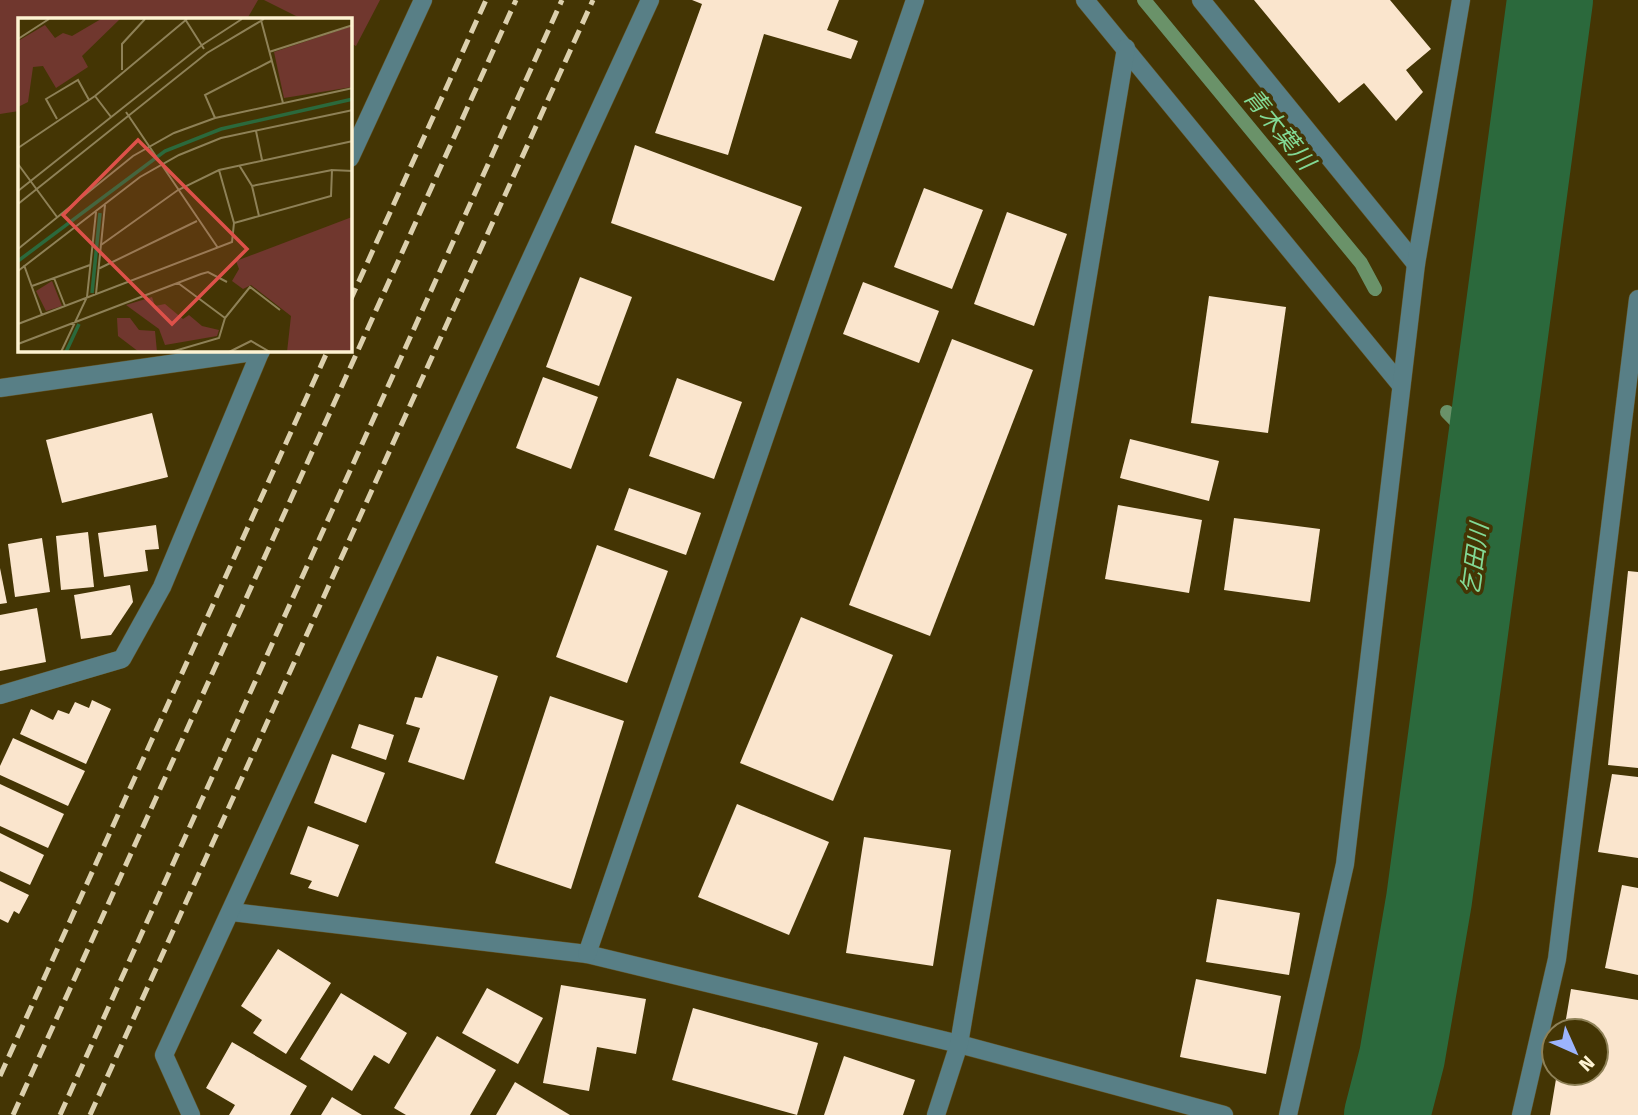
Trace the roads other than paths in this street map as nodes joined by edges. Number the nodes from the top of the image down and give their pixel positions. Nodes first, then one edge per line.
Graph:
1 (423, 0) edge
2 (650, 0) edge
3 (915, 0) edge
4 (1085, 0) edge
5 (1201, 0) edge
6 (1461, 0) edge
7 (1126, 48) junction
8 (352, 154) edge
9 (1416, 264) junction
10 (1638, 299) edge
11 (254, 352) edge
12 (261, 352) edge
13 (1400, 384) junction
14 (0, 388) edge
15 (0, 695) edge
16 (232, 912) junction
17 (587, 954) junction
18 (959, 1044) junction
19 (191, 1115) edge
20 (936, 1115) edge
21 (1224, 1115) edge
22 (1288, 1115) edge
23 (1521, 1115) edge

1 - 8 street
2 - 16 street
3 - 17 street
4 - 7 street
5 - 9 street
6 - 9 street
7 - 13 street
7 - 18 street
9 - 13 street
10 - 23 street
11 - 14 street
12 - 15 street
13 - 22 street
16 - 17 street
16 - 19 street
17 - 18 street
18 - 20 street
18 - 21 street

